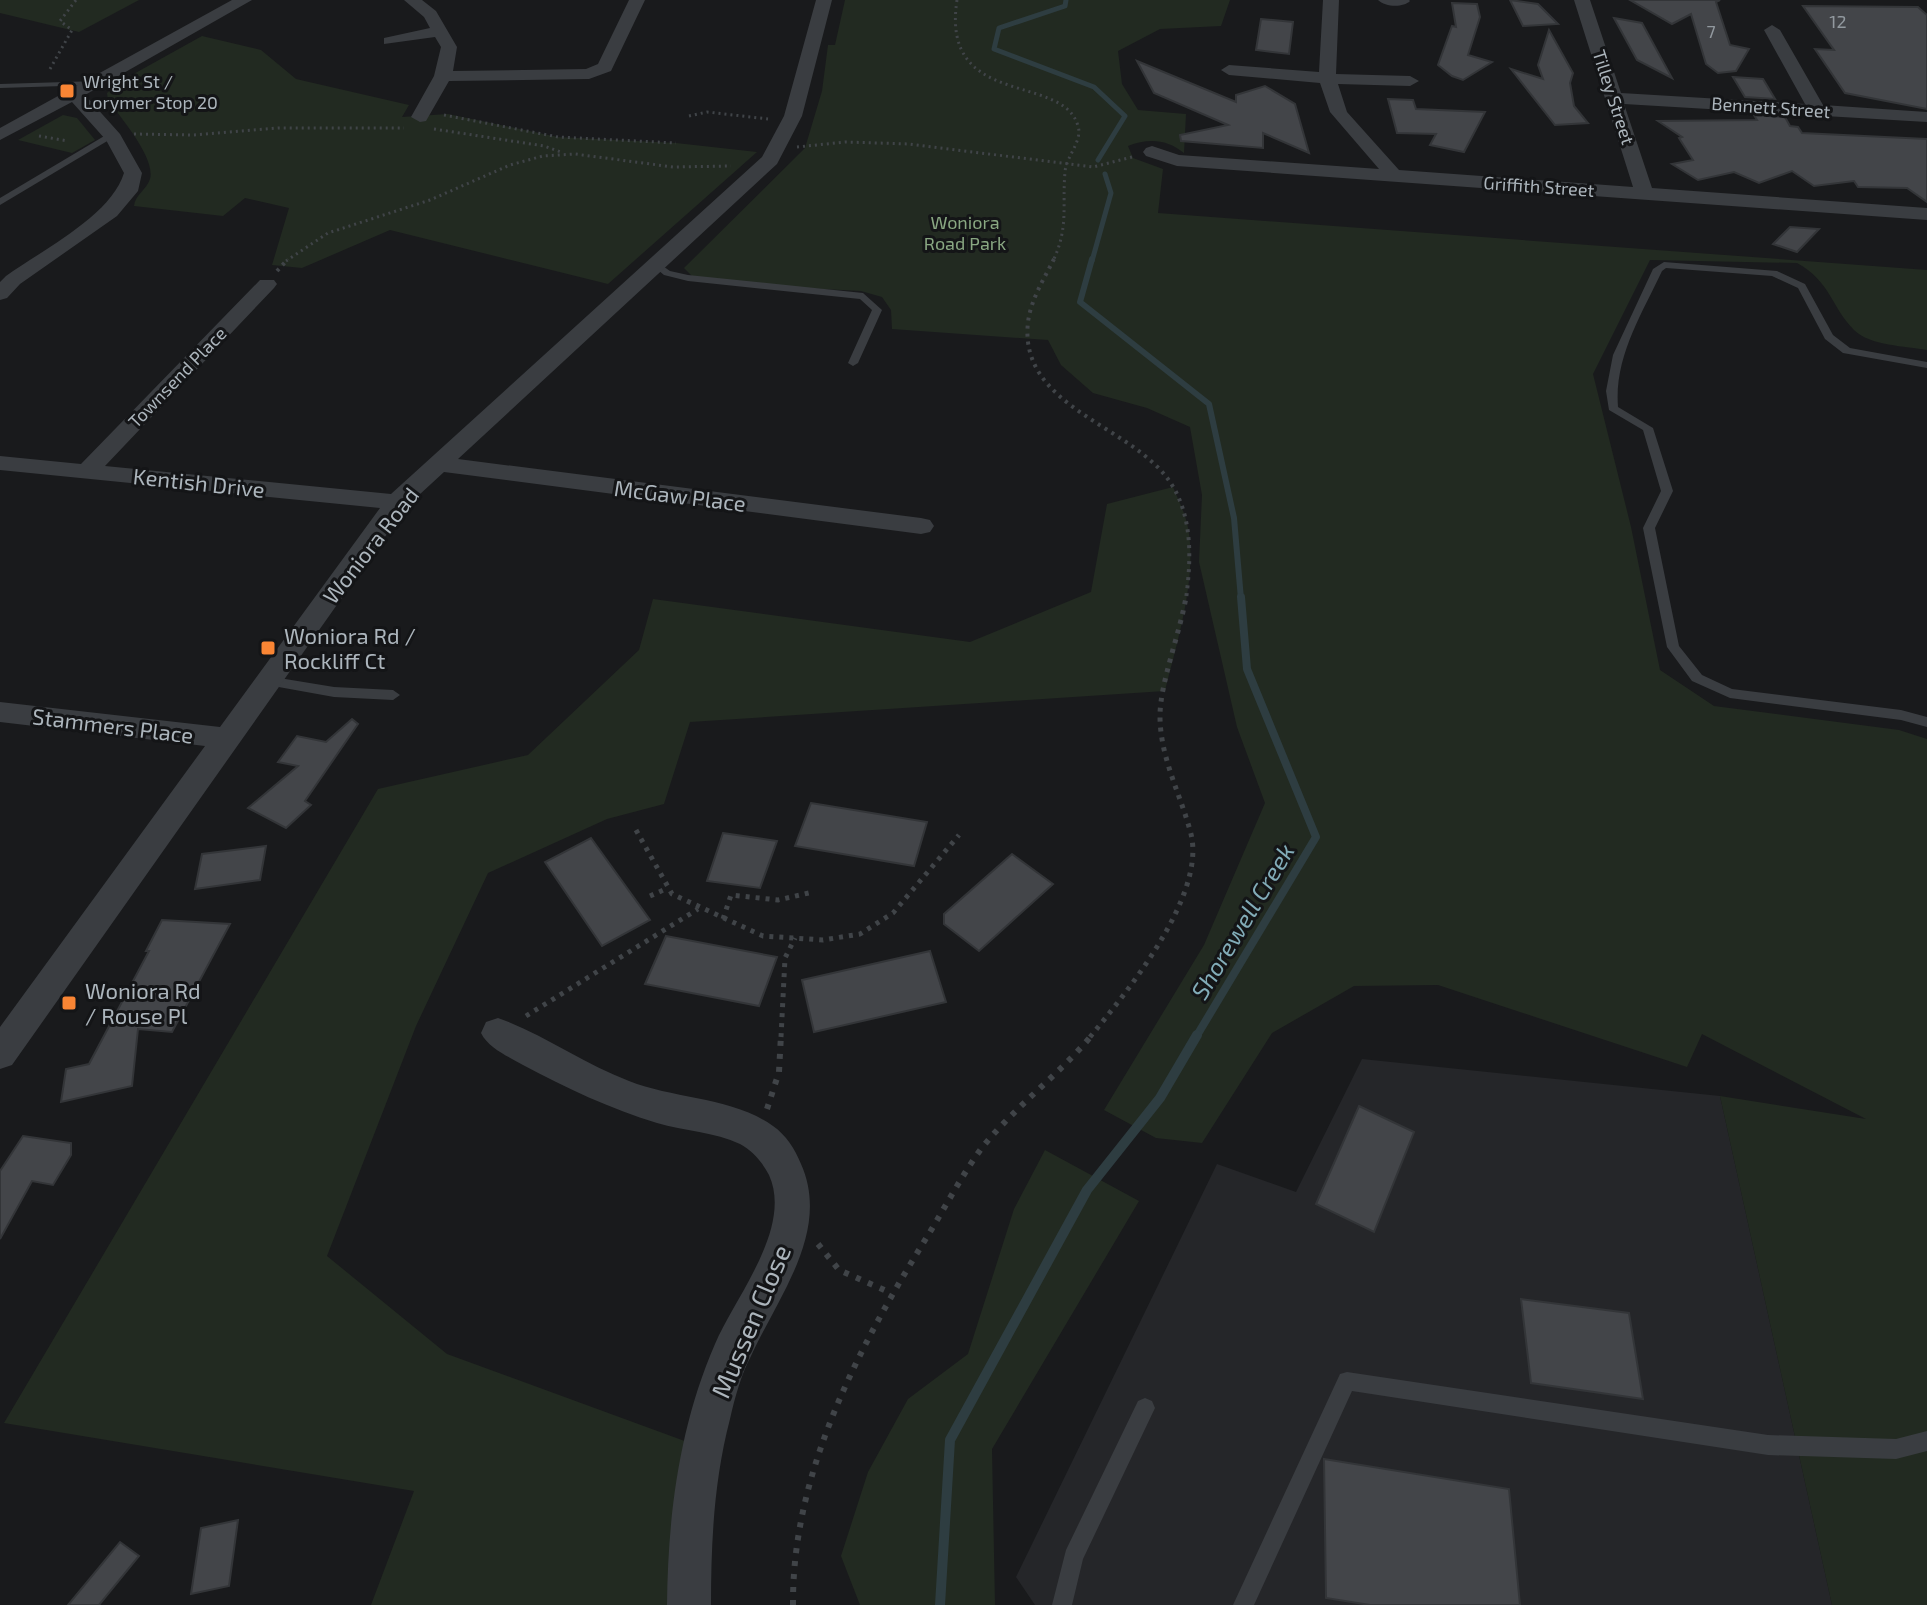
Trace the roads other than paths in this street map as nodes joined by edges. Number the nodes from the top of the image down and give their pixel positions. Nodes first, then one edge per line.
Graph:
1 (244, 0) edge
2 (412, 0) edge
3 (637, 0) edge
4 (824, 0) edge
5 (1331, 0) edge
6 (1582, 0) edge
7 (1772, 30) dead end
8 (441, 31) junction
9 (390, 41) dead end
10 (1229, 70) dead end
11 (443, 76) junction
12 (1329, 77) junction
13 (1410, 81) dead end
14 (95, 83) junction
15 (0, 86) edge
16 (74, 94) junction
17 (1615, 98) junction
18 (1817, 110) junction
19 (1927, 117) edge
20 (421, 125) road end
21 (0, 135) edge
22 (111, 135) junction
23 (1152, 152) road end
24 (1393, 176) junction
25 (1644, 193) junction
26 (0, 202) edge
27 (1927, 214) edge
28 (657, 265) junction
29 (267, 284) road end
30 (0, 294) edge
31 (853, 363) dead end
32 (1927, 365) edge
33 (0, 463) edge
34 (438, 464) junction
35 (87, 471) junction
36 (397, 502) junction
37 (921, 526) dead end
38 (267, 681) junction
39 (393, 695) dead end
40 (0, 712) edge
41 (1927, 722) edge
42 (225, 738) junction
43 (498, 1033) road end
44 (0, 1054) edge
45 (1145, 1408) dead end
46 (1927, 1441) edge
47 (689, 1605) edge
48 (1062, 1605) edge
49 (1243, 1605) edge

1 - 14 street
2 - 8 street
3 - 11 street
4 - 28 street, Woniora Road
5 - 12 street
6 - 17 street, Tilley Street
7 - 18 street
8 - 9 street
8 - 11 street
10 - 12 street
11 - 20 street
12 - 13 street
12 - 24 street
14 - 15 lane
14 - 16 street
16 - 21 street
16 - 22 street
17 - 18 street, Bennett Street
17 - 25 street, Tilley Street
18 - 19 street, Bennett Street
22 - 26 lane
22 - 30 street
23 - 24 street, Griffith Street
24 - 25 street, Griffith Street
25 - 27 street, Griffith Street
28 - 31 lane
28 - 34 street, Woniora Road
29 - 35 street, Townsend Place
32 - 41 lane
33 - 35 street, Kentish Drive
34 - 36 street, Woniora Road
34 - 37 street, McGaw Place
35 - 36 street, Kentish Drive
36 - 38 street, Woniora Road
38 - 39 lane
38 - 42 street, Woniora Road
40 - 42 street, Stammers Place
42 - 44 street, Woniora Road
43 - 47 street, Mussen Close
45 - 48 lane
46 - 49 lane

